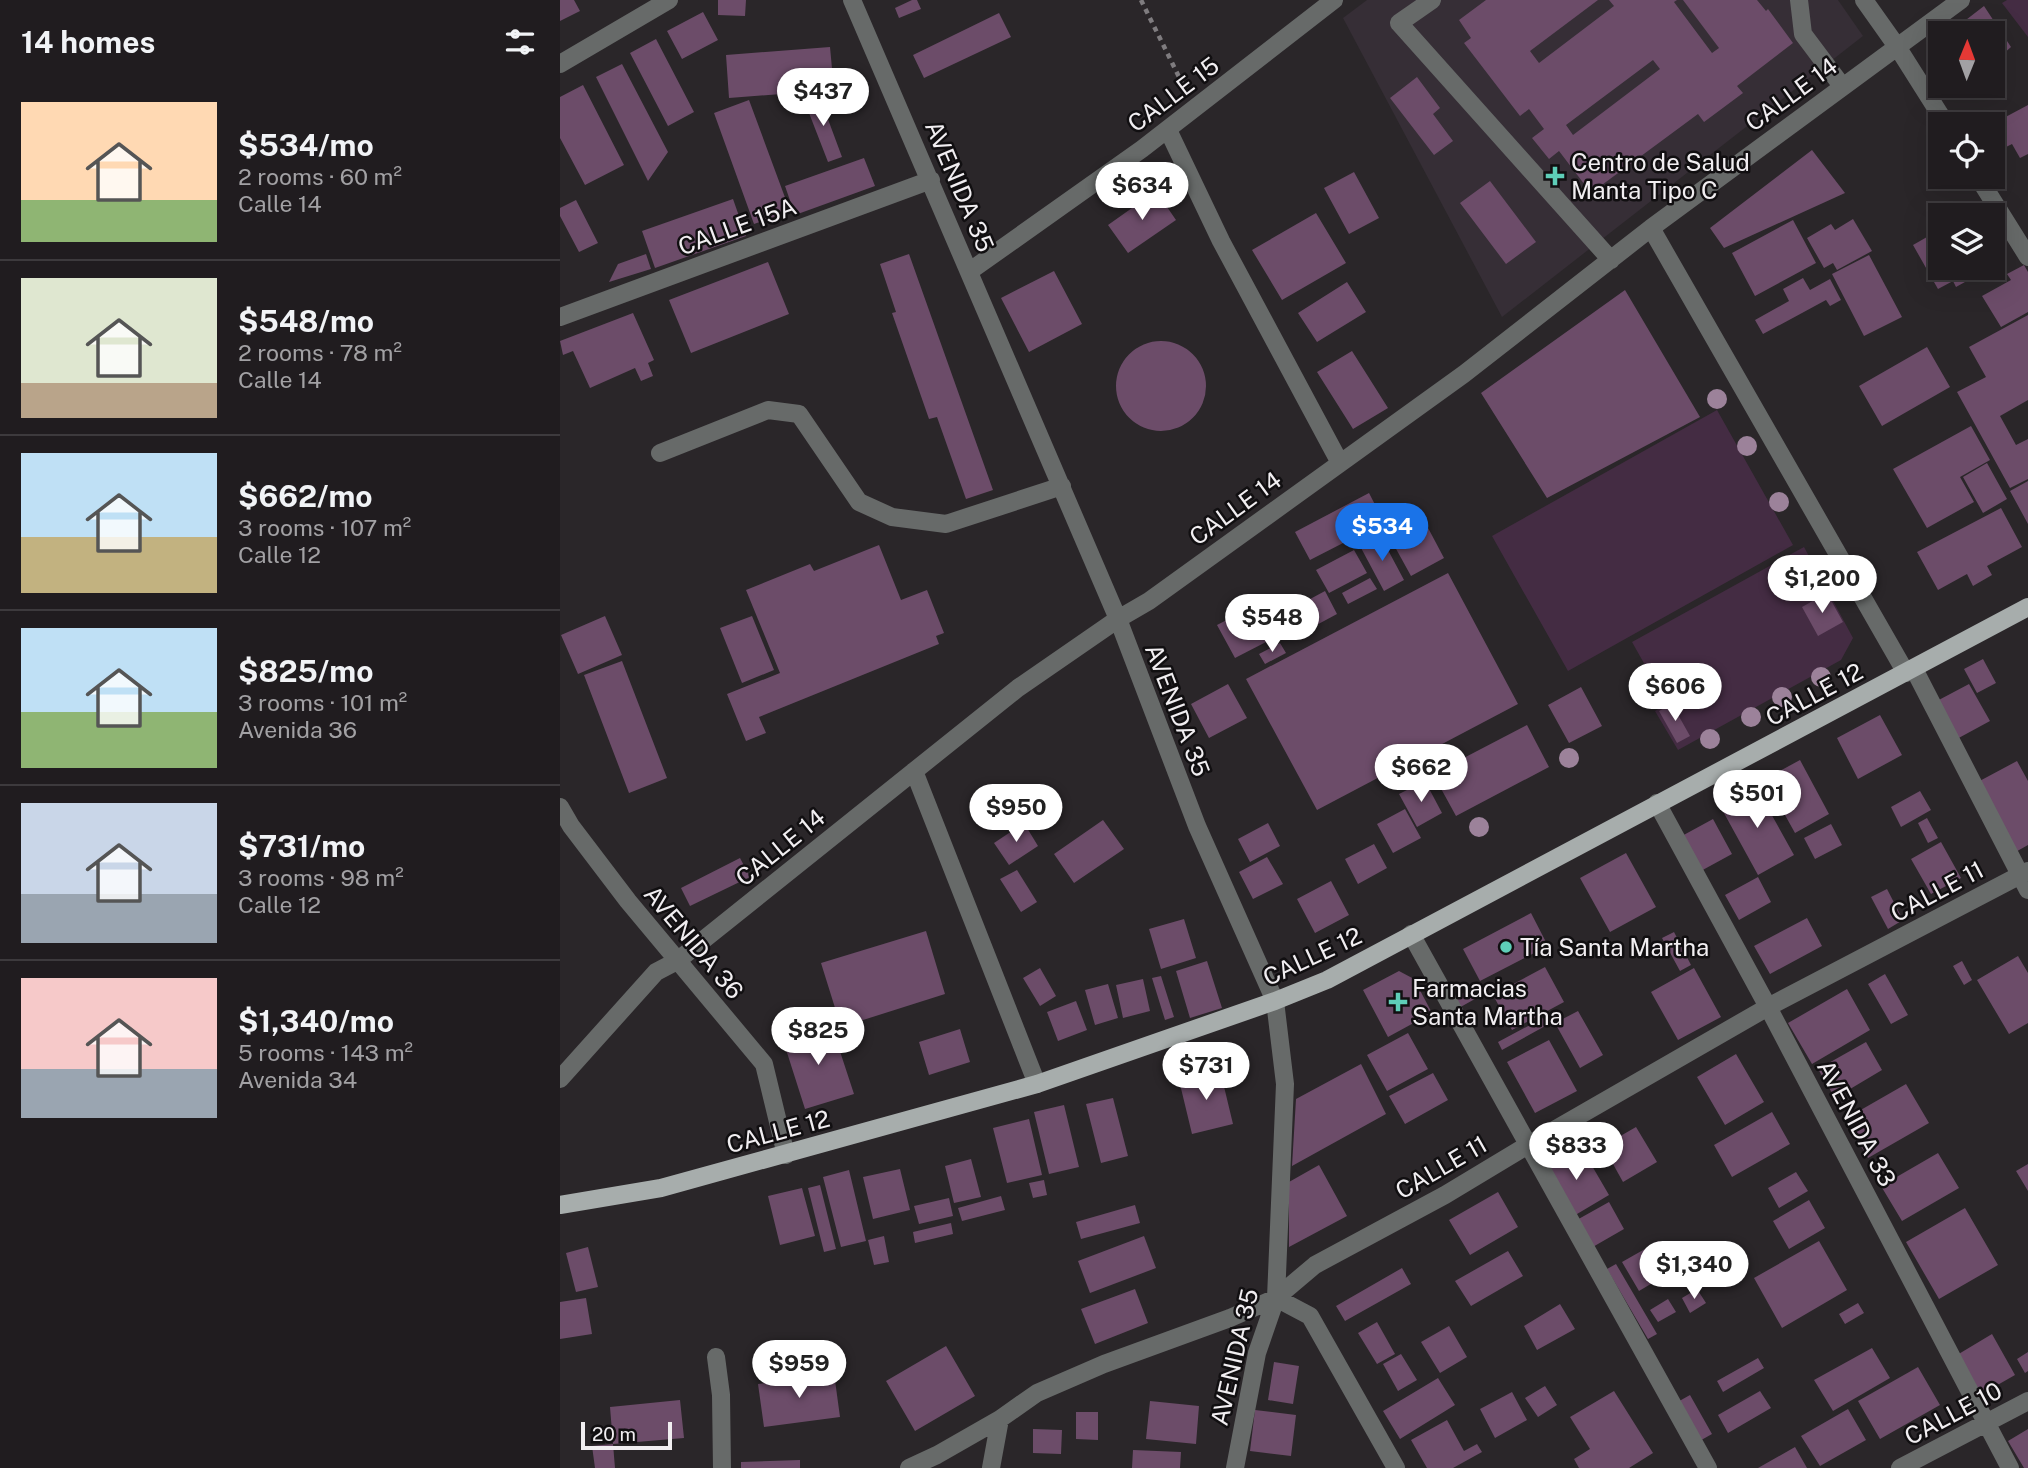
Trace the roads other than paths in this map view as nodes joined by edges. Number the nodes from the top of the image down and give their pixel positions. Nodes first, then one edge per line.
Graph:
1 (668, 0) edge
2 (852, 0) edge
3 (1334, 0) edge
4 (1432, 0) edge
5 (1799, 0) edge
6 (1864, 0) edge
7 (1961, 0) edge
8 (1898, 48) junction
9 (560, 64) edge
10 (1842, 86) junction
11 (1938, 112) edge
12 (1168, 130) junction
13 (931, 180) junction
14 (1986, 189) edge
15 (1651, 228) junction
16 (2028, 257) edge
17 (1611, 260) junction
18 (970, 271) junction
19 (560, 317) edge
20 (660, 453) dead end
21 (1340, 463) junction
22 (1062, 486) junction
23 (2028, 607) edge
24 (1118, 619) junction
25 (1910, 671) junction
26 (914, 771) junction
27 (1657, 803) junction
28 (560, 807) edge
29 (2025, 879) edge
30 (1411, 934) junction
31 (677, 961) junction
32 (1275, 1001) junction
33 (1769, 1007) junction
34 (560, 1079) edge
35 (1037, 1084) junction
36 (1528, 1145) junction
37 (786, 1155) junction
38 (560, 1205) edge
39 (1276, 1298) junction
40 (716, 1357) dead end
41 (2028, 1401) edge
42 (1000, 1419) junction
43 (1986, 1424) junction
44 (722, 1468) edge
45 (909, 1468) edge
46 (991, 1468) edge
47 (1235, 1468) edge
48 (1396, 1468) edge
49 (1708, 1468) edge
50 (1900, 1468) edge
51 (2010, 1468) edge

1 - 9 street
2 - 13 street, AVENIDA 35
3 - 12 street, CALLE 15
4 - 17 street
5 - 10 street
6 - 8 street
7 - 8 street, CALLE 14
8 - 10 street, CALLE 14
8 - 11 street
10 - 15 street, CALLE 14
12 - 18 street, CALLE 15
12 - 21 street
13 - 18 street, AVENIDA 35
13 - 19 street, CALLE 15A
14 - 16 street
15 - 17 street, CALLE 14
15 - 25 street
17 - 21 street, CALLE 14
18 - 22 street, AVENIDA 35
20 - 22 street
21 - 24 street, CALLE 14
22 - 24 street, AVENIDA 35
23 - 25 main road, CALLE 12
24 - 26 street, CALLE 14
24 - 32 street, AVENIDA 35
25 - 27 main road, CALLE 12
25 - 29 street
26 - 31 street, CALLE 14
26 - 35 street
27 - 30 main road, CALLE 12
27 - 33 street, AVENIDA 33
28 - 31 street, AVENIDA 36
29 - 33 street, CALLE 11
30 - 32 main road, CALLE 12
30 - 36 street
31 - 34 street, CALLE 14
31 - 37 street, AVENIDA 36
32 - 35 main road, CALLE 12
32 - 39 street, AVENIDA 35
33 - 36 street, CALLE 11
33 - 43 street, AVENIDA 33
35 - 37 main road, CALLE 12
36 - 39 street, CALLE 11
36 - 49 street
37 - 38 main road, CALLE 12
39 - 42 street, CALLE 11
39 - 47 street, AVENIDA 35
39 - 48 street
40 - 44 street
41 - 43 street, CALLE 10
42 - 45 street, CALLE 11
42 - 46 street
43 - 50 street, CALLE 10
43 - 51 street, AVENIDA 33

